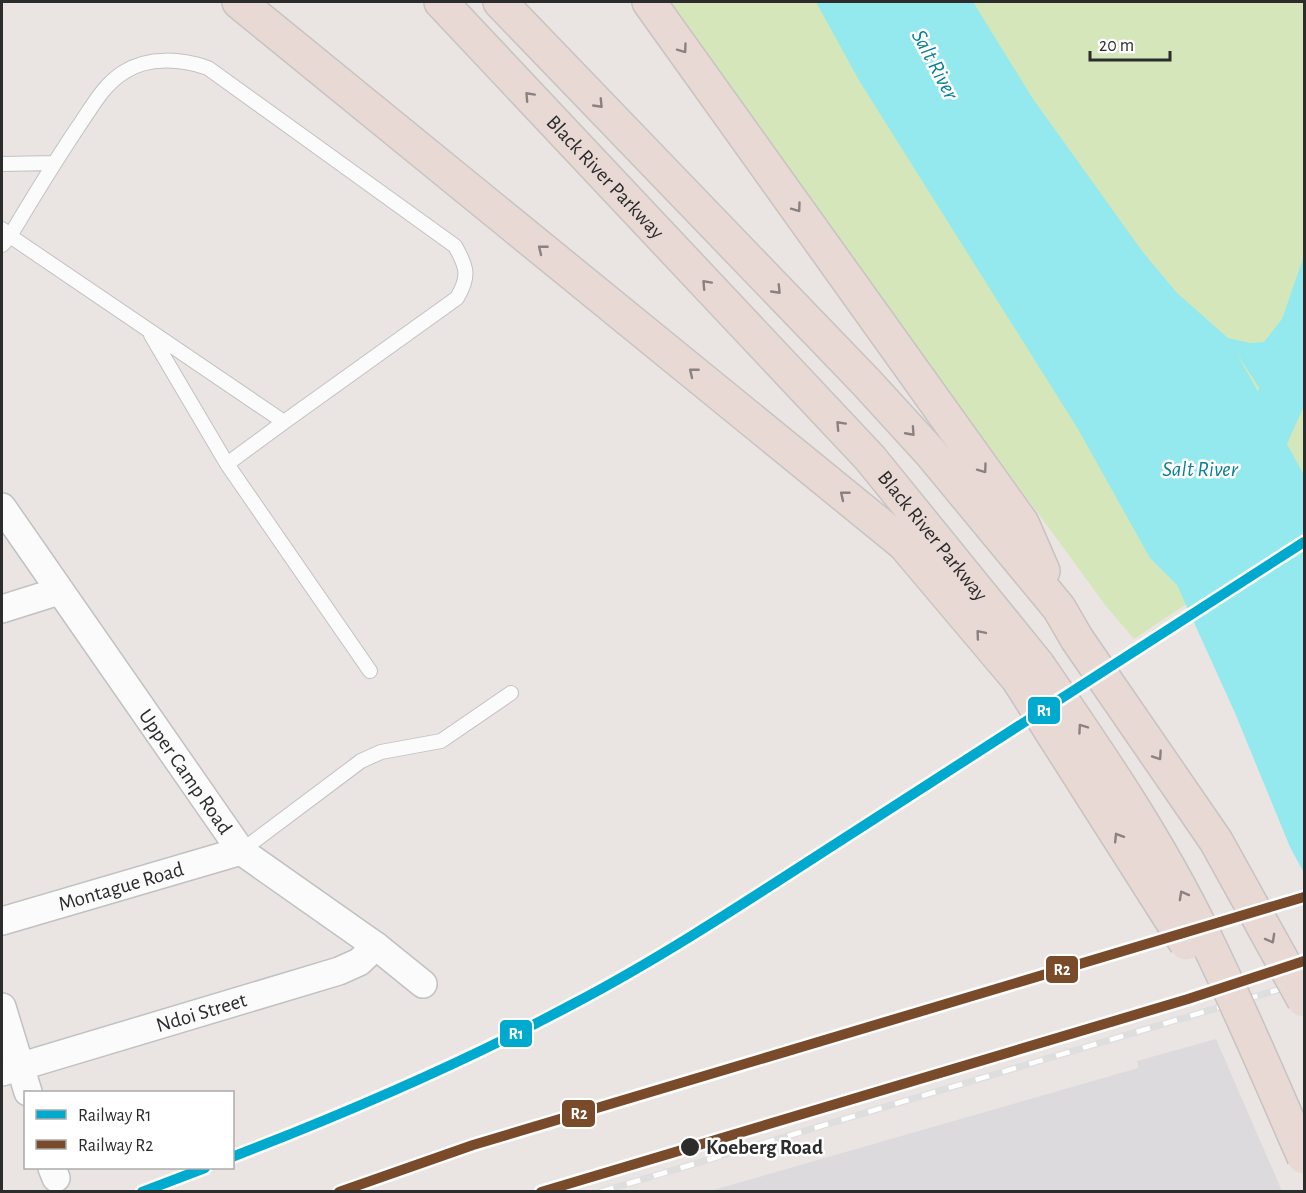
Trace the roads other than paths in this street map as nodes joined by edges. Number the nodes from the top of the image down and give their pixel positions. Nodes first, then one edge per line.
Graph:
1 (441, 2) edge
2 (500, 2) edge
3 (649, 2) edge
4 (238, 3) edge
5 (54, 163) junction
6 (2, 164) edge
7 (4, 237) edge
8 (148, 330) junction
9 (284, 423) junction
10 (227, 464) junction
11 (2, 507) edge
12 (59, 591) junction
13 (1059, 608) junction
14 (2, 609) edge
15 (370, 671) dead end
16 (1028, 672) junction
17 (511, 693) dead end
18 (241, 851) junction
19 (2, 921) edge
20 (376, 946) junction
21 (423, 984) dead end
22 (1305, 1000) edge
23 (2, 1007) edge
24 (11, 1069) edge
25 (27, 1091) edge
26 (1305, 1157) edge

16 -> 1 highway, Black River Parkway
2 -> 13 highway, Black River Parkway
3 -> 13 highway
16 -> 4 highway
5 - 6 lane
5 - 7 lane
5 - 9 lane
7 - 8 lane
8 - 9 lane
8 - 10 lane
9 - 10 lane
10 - 15 lane
11 - 12 street, Upper Camp Road
12 - 14 street
12 - 18 street, Upper Camp Road
13 -> 22 highway, Black River Parkway, bridge
26 -> 16 highway, Black River Parkway, bridge
17 - 18 lane
18 - 19 street, Montague Road
18 - 20 street, Upper Camp Road
20 - 21 street, Upper Camp Road
20 - 24 street, Ndoi Street
23 - 24 street
24 - 25 street

